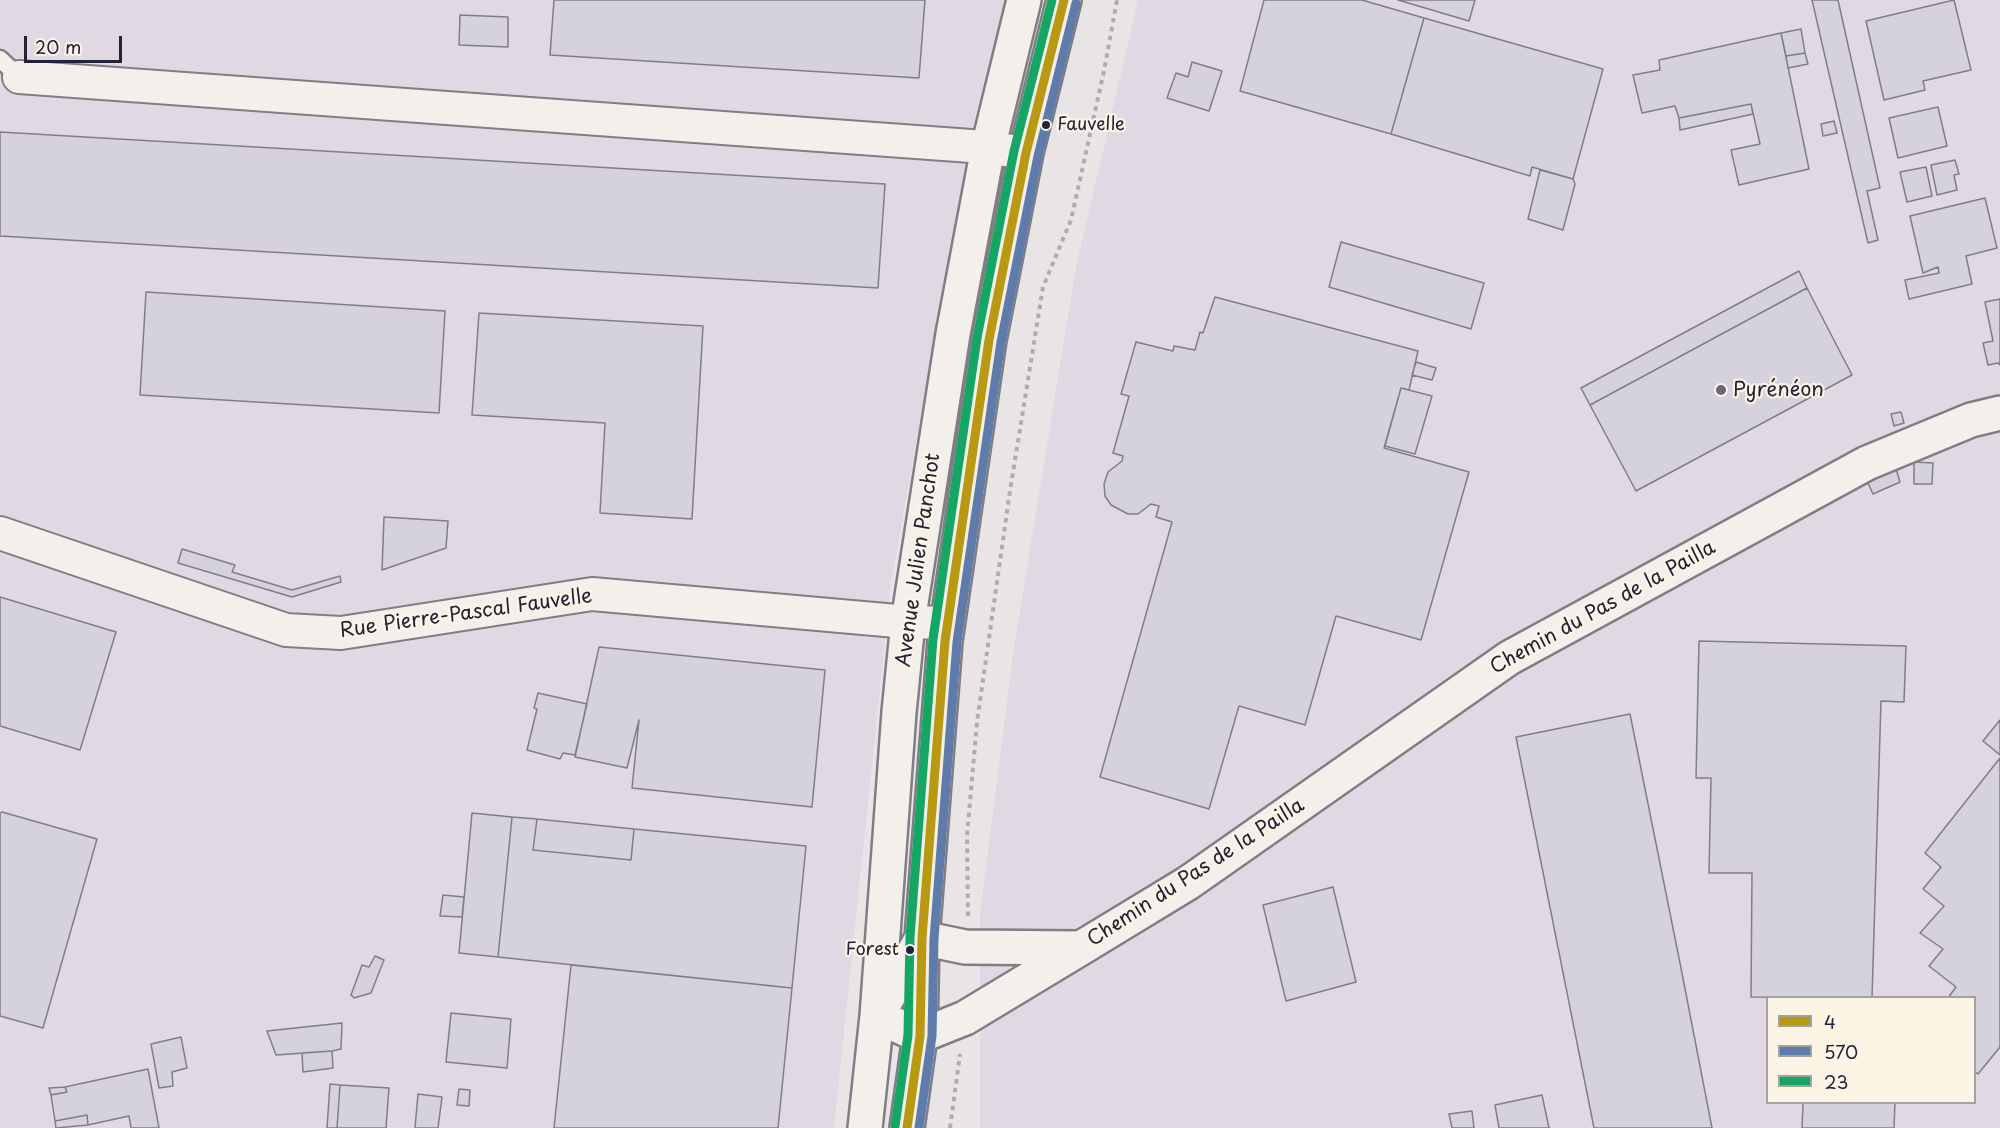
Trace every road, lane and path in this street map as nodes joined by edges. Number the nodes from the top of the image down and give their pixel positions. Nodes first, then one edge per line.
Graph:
1 (1024, 0) edge
2 (1064, 0) edge
3 (1118, 0) edge
4 (10, 68) edge
5 (988, 148) junction
6 (1026, 153) junction
7 (2000, 413) edge
8 (0, 533) edge
9 (908, 622) junction
10 (947, 623) junction
11 (969, 920) dead end
12 (922, 938) junction
13 (1080, 948) junction
14 (877, 1016) junction
15 (920, 1035) junction
16 (960, 1050) dead end
17 (865, 1128) edge
18 (906, 1128) edge
19 (950, 1128) edge

1 - 5 main road, Avenue Julien Panchot
2 - 6 main road, Avenue Julien Panchot
3 - 11 path
4 - 5 street
5 - 6 street
5 - 9 main road, Avenue Julien Panchot
6 - 10 main road, Avenue Julien Panchot
7 - 13 main road, Chemin du Pas de la Pailla
8 - 9 street, Rue Pierre-Pascal Fauvelle
9 - 10 street, Rue Pierre-Pascal Fauvelle
9 - 14 main road, Avenue Julien Panchot
10 - 12 main road, Avenue Julien Panchot
12 - 13 main road, Chemin du Pas de la Pailla
12 - 14 main road
12 - 15 main road, Avenue Julien Panchot
13 - 15 main road, Chemin du Pas de la Pailla
14 - 15 main road
14 - 17 main road, Avenue Julien Panchot
15 - 18 main road, Avenue Julien Panchot
16 - 19 path

